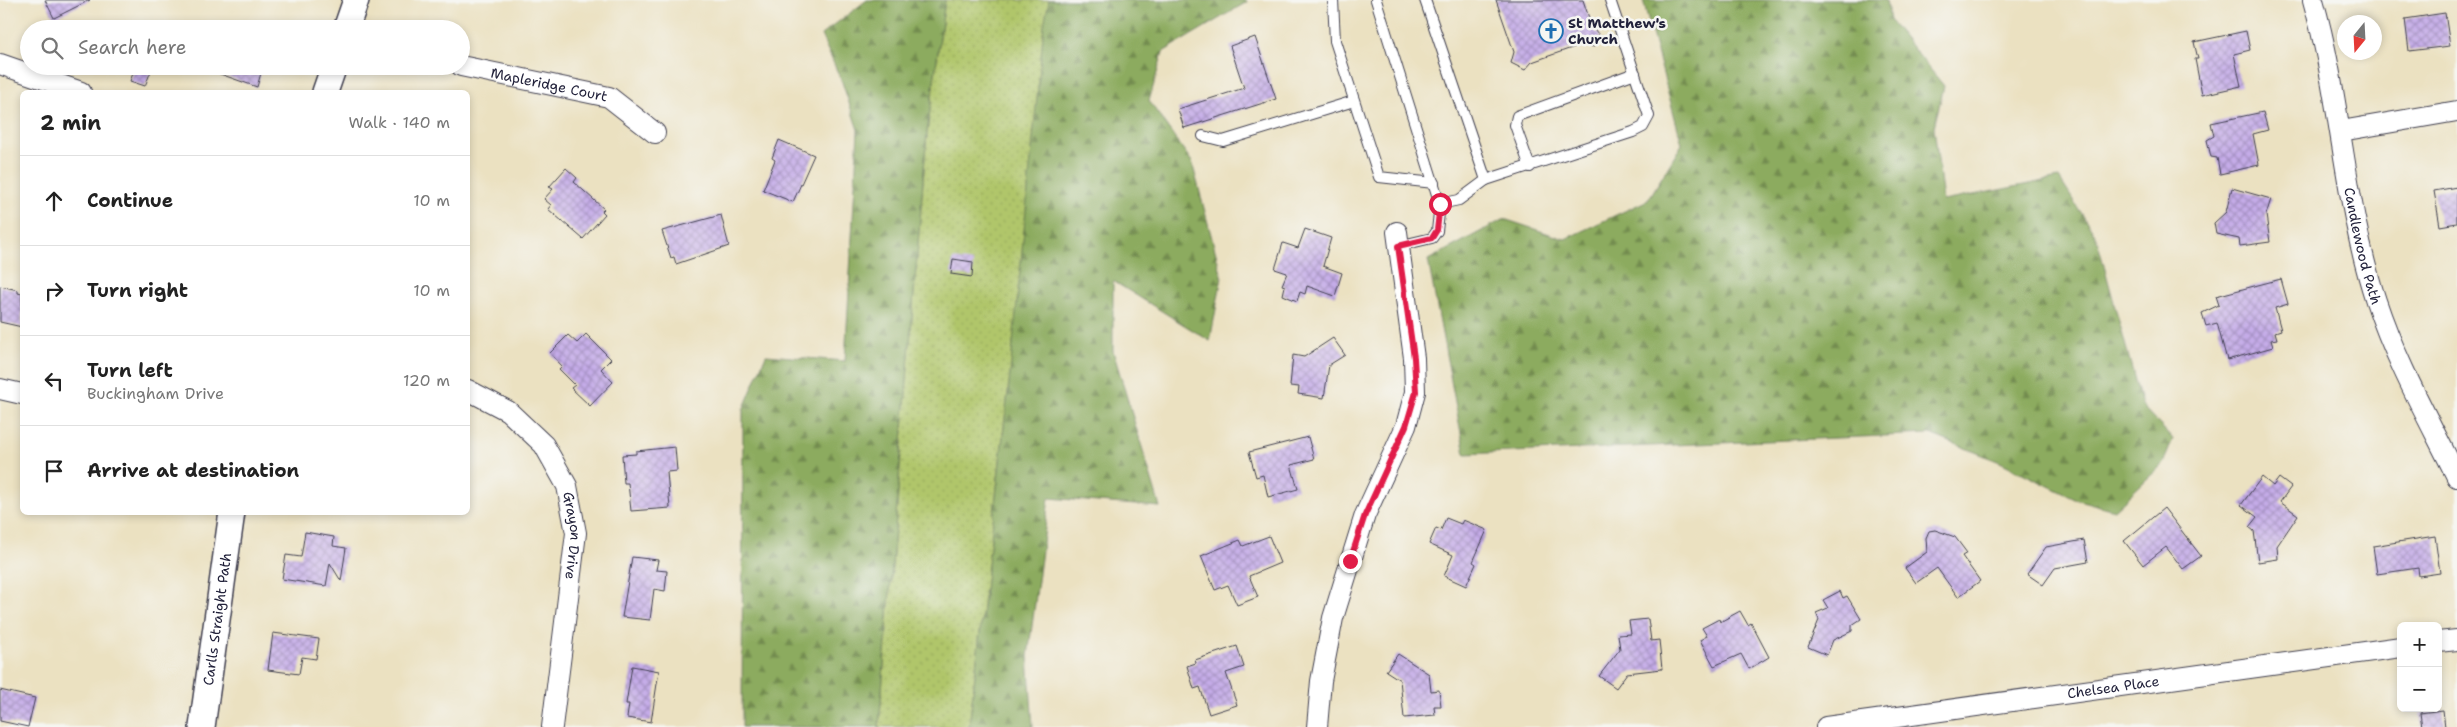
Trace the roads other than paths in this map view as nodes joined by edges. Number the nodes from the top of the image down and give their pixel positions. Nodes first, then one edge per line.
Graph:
1 (356, 0) edge
2 (1333, 0) edge
3 (1376, 0) edge
4 (1425, 0) edge
5 (1610, 0) edge
6 (2313, 0) edge
7 (349, 20) edge
8 (0, 64) edge
9 (470, 68) edge
10 (20, 71) edge
11 (1635, 73) junction
12 (32, 75) edge
13 (331, 75) edge
14 (75, 90) edge
15 (326, 90) edge
16 (1354, 101) junction
17 (2457, 111) edge
18 (2341, 131) junction
19 (655, 133) dead end
20 (1203, 136) dead end
21 (1530, 167) junction
22 (1486, 180) junction
23 (1434, 183) junction
24 (1440, 204) junction
25 (1398, 239) joint
26 (0, 389) edge
27 (470, 391) edge
28 (20, 394) edge
29 (2457, 477) edge
30 (232, 515) edge
31 (2457, 640) edge
32 (2442, 642) edge
33 (2397, 648) edge
34 (202, 727) edge
35 (552, 727) edge
36 (1317, 727) edge
37 (1826, 727) edge

1 - 7 street
2 - 16 lane
3 - 23 lane
4 - 22 lane
5 - 11 lane
6 - 18 street, Candlewood Path
8 - 10 street
9 - 19 street, Mapleridge Court
11 - 21 lane
11 - 21 lane
12 - 14 street
13 - 15 street
16 - 20 lane
16 - 23 lane
17 - 18 street
18 - 29 street, Candlewood Path
21 - 22 lane
22 - 24 lane
23 - 24 lane
24 - 25 lane
25 - 36 street
26 - 28 street
27 - 35 street, Grayon Drive
30 - 34 street, Carlls Straight Path
31 - 32 street
33 - 37 street, Chelsea Place

